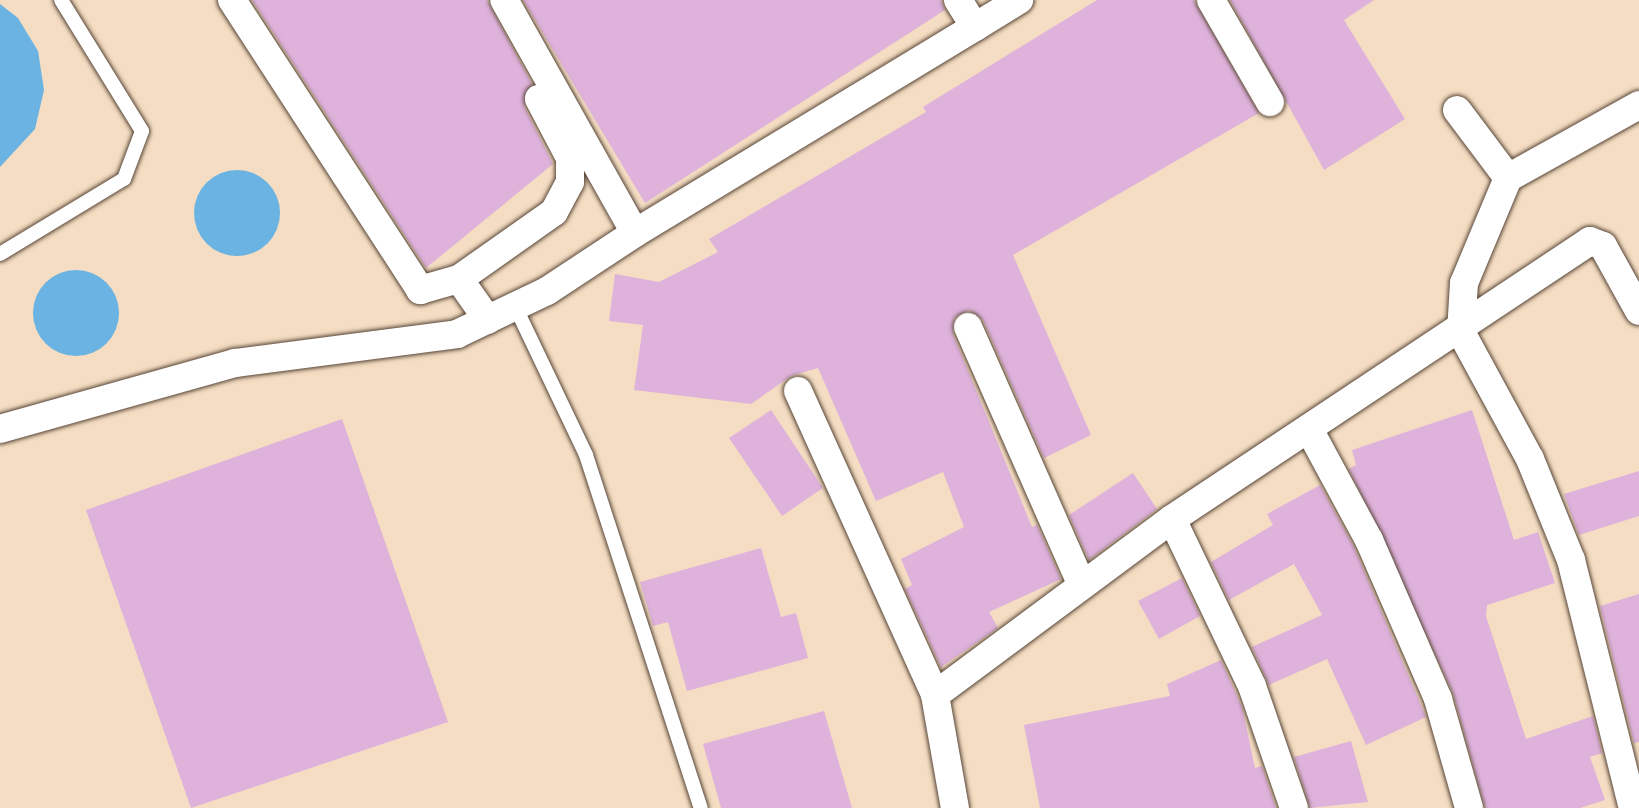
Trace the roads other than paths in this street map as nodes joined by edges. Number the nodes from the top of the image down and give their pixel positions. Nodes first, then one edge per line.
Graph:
1 (61, 0) edge
2 (232, 0) edge
3 (488, 0) edge
4 (504, 0) edge
5 (958, 0) edge
6 (1019, 0) edge
7 (1212, 0) edge
8 (975, 27) junction
9 (1270, 102) dead end
10 (1639, 105) edge
11 (1457, 110) dead end
12 (1508, 178) junction
13 (635, 233) junction
14 (0, 254) edge
15 (458, 279) junction
16 (515, 306) junction
17 (1639, 311) edge
18 (488, 320) junction
19 (968, 327) dead end
20 (1461, 332) junction
21 (798, 391) dead end
22 (0, 429) edge
23 (1310, 431) junction
24 (1171, 519) junction
25 (1081, 583) junction
26 (935, 695) junction
27 (701, 808) edge
28 (955, 808) edge
29 (1294, 808) edge
30 (1469, 808) edge
31 (1633, 808) edge

1 - 14 lane
2 - 15 street
3 - 15 street
4 - 13 street
5 - 8 street
6 - 8 street
7 - 9 street
8 - 13 street
10 - 12 street
11 - 12 street
12 - 20 street
13 - 16 street
15 - 18 street
16 - 18 street
16 - 27 lane
17 - 20 street
18 - 22 street
19 - 25 street
20 - 23 street
20 - 31 street
21 - 26 street
23 - 24 street
23 - 30 street
24 - 25 street
24 - 29 street
25 - 26 street
26 - 28 street

